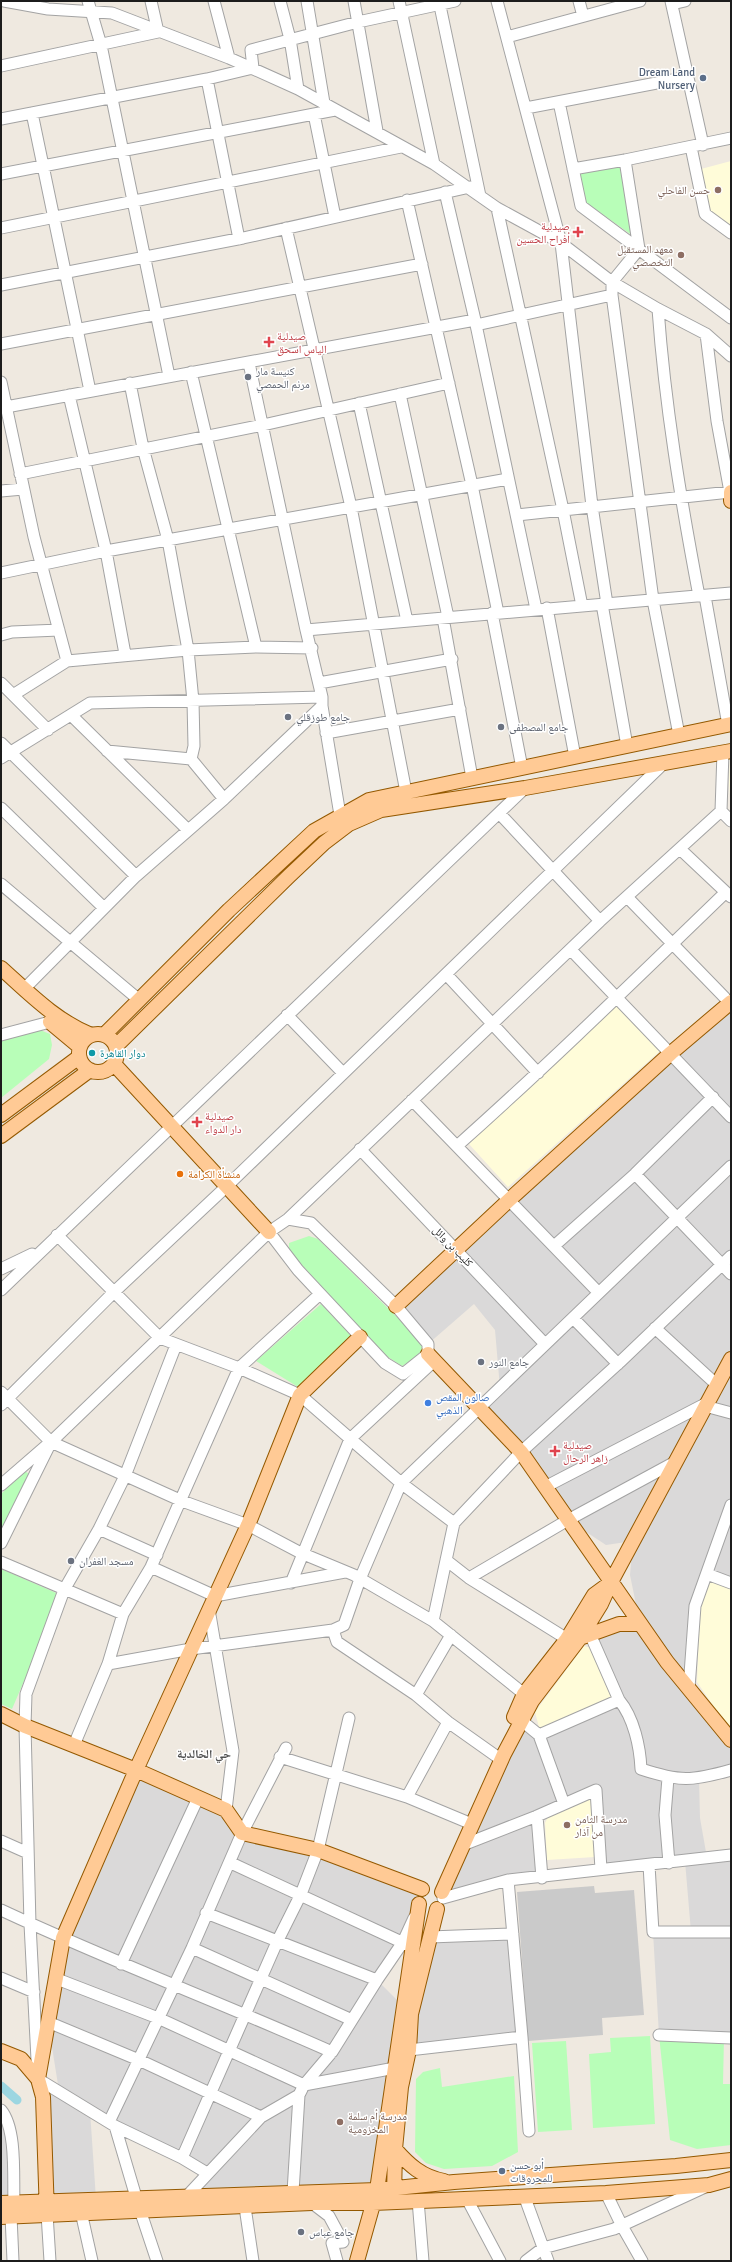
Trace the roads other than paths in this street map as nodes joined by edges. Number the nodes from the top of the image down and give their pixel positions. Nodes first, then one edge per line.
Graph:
1 (4, 1) edge
2 (151, 1) edge
3 (214, 1) edge
4 (280, 1) edge
5 (307, 1) edge
6 (354, 1) edge
7 (400, 1) edge
8 (455, 1) edge
9 (497, 1) edge
10 (579, 1) edge
11 (640, 1) edge
12 (685, 1) edge
13 (439, 3) edge
14 (671, 3) edge
15 (48, 5) edge
16 (89, 6) edge
17 (402, 13) junction
18 (583, 16) junction
19 (358, 22) junction
20 (158, 32) junction
21 (312, 34) junction
22 (507, 37) junction
23 (290, 39) junction
24 (101, 45) junction
25 (229, 58) junction
26 (1, 66) edge
27 (253, 68) junction
28 (688, 77) junction
29 (207, 79) junction
30 (298, 89) junction
31 (112, 97) junction
32 (559, 102) junction
33 (324, 103) junction
34 (526, 108) junction
35 (335, 110) junction
36 (32, 113) junction
37 (314, 114) junction
38 (1, 119) edge
39 (218, 132) junction
40 (377, 132) junction
41 (731, 138) edge
42 (703, 145) junction
43 (401, 147) junction
44 (691, 147) junction
45 (123, 151) junction
46 (625, 160) junction
47 (324, 164) junction
48 (434, 164) junction
49 (43, 166) junction
50 (573, 169) junction
51 (1, 174) edge
52 (228, 183) junction
53 (470, 187) junction
54 (444, 192) junction
55 (480, 196) junction
56 (407, 200) junction
57 (132, 202) junction
58 (497, 208) junction
59 (54, 217) junction
60 (335, 217) junction
61 (1, 228) edge
62 (286, 228) junction
63 (731, 233) edge
64 (239, 239) junction
65 (561, 243) junction
66 (639, 249) junction
67 (144, 257) junction
68 (422, 264) junction
69 (65, 272) junction
70 (612, 282) junction
71 (1, 285) edge
72 (300, 287) junction
73 (612, 295) junction
74 (567, 304) junction
75 (658, 309) junction
76 (157, 314) junction
77 (519, 314) junction
78 (731, 318) edge
79 (475, 322) junction
80 (436, 327) junction
81 (77, 330) junction
82 (706, 334) junction
83 (1, 344) edge
84 (315, 349) junction
85 (731, 356) edge
86 (249, 363) junction
87 (190, 372) junction
88 (169, 376) junction
89 (1, 382) edge
90 (449, 383) junction
91 (130, 384) junction
92 (90, 391) junction
93 (400, 394) junction
94 (69, 395) junction
95 (359, 403) junction
96 (6, 407) junction
97 (328, 410) junction
98 (263, 425) junction
99 (6, 428) edge
100 (205, 436) junction
101 (143, 448) junction
102 (83, 461) junction
103 (20, 474) junction
104 (508, 479) junction
105 (472, 485) junction
106 (23, 489) junction
107 (1, 491) edge
108 (423, 494) junction
109 (731, 495) edge
110 (680, 496) junction
111 (380, 502) junction
112 (639, 502) junction
113 (592, 506) junction
114 (351, 507) junction
115 (563, 510) junction
116 (516, 515) junction
117 (284, 521) junction
118 (228, 529) junction
119 (168, 540) junction
120 (106, 551) junction
121 (41, 564) junction
122 (1, 573) edge
123 (731, 594) edge
124 (702, 596) junction
125 (653, 600) junction
126 (605, 604) junction
127 (582, 606) junction
128 (542, 609) junction
129 (495, 613) junction
130 (445, 617) junction
131 (406, 621) junction
132 (373, 624) junction
133 (59, 630) junction
134 (306, 630) junction
135 (1, 635) edge
136 (256, 647) junction
137 (312, 648) junction
138 (188, 650) junction
139 (125, 654) junction
140 (452, 659) junction
141 (67, 661) junction
142 (384, 670) junction
143 (1, 683) edge
144 (319, 683) junction
145 (13, 695) junction
146 (193, 700) junction
147 (322, 701) junction
148 (460, 710) junction
149 (71, 715) junction
150 (393, 720) junction
151 (730, 724) edge
152 (48, 730) junction
153 (326, 733) junction
154 (679, 735) junction
155 (1, 743) edge
156 (627, 746) junction
157 (108, 751) junction
158 (727, 751) edge
159 (6, 755) edge
160 (574, 757) junction
161 (191, 759) junction
162 (664, 763) junction
163 (522, 768) junction
164 (472, 778) junction
165 (525, 788) junction
166 (406, 792) junction
167 (224, 798) junction
168 (1, 808) edge
169 (721, 811) junction
170 (499, 813) junction
171 (340, 814) junction
172 (731, 821) edge
173 (188, 830) junction
174 (680, 849) junction
175 (553, 871) junction
176 (136, 876) junction
177 (1, 884) edge
178 (728, 895) edge
179 (628, 898) junction
180 (104, 908) junction
181 (600, 921) junction
182 (72, 943) junction
183 (672, 944) junction
184 (571, 950) junction
185 (1, 968) edge
186 (446, 974) junction
187 (1, 979) edge
188 (24, 988) junction
189 (615, 997) junction
190 (138, 999) junction
191 (731, 1003) edge
192 (287, 1014) junction
193 (50, 1022) junction
194 (494, 1024) junction
195 (1, 1035) edge
196 (98, 1035) junction
197 (116, 1046) junction
198 (79, 1052) junction
199 (671, 1053) junction
200 (114, 1064) junction
201 (90, 1070) junction
202 (538, 1073) junction
203 (344, 1074) junction
204 (713, 1097) junction
205 (412, 1100) junction
206 (1, 1115) edge
207 (731, 1116) edge
208 (171, 1125) junction
209 (1, 1136) edge
210 (457, 1146) junction
211 (360, 1149) junction
212 (731, 1166) edge
213 (635, 1174) junction
214 (227, 1186) junction
215 (508, 1201) junction
216 (678, 1218) junction
217 (288, 1219) junction
218 (269, 1232) junction
219 (57, 1235) junction
220 (554, 1246) junction
221 (43, 1248) junction
222 (456, 1250) junction
223 (731, 1256) edge
224 (722, 1264) junction
225 (1, 1269) edge
226 (731, 1274) edge
227 (1, 1290) edge
228 (114, 1292) junction
229 (598, 1292) junction
230 (320, 1294) junction
231 (396, 1306) junction
232 (573, 1318) junction
233 (656, 1328) junction
234 (360, 1337) junction
235 (160, 1338) junction
236 (176, 1344) junction
237 (545, 1344) junction
238 (431, 1357) junction
239 (731, 1358) edge
240 (618, 1364) junction
241 (240, 1368) junction
242 (716, 1385) junction
243 (300, 1395) junction
244 (3, 1398) edge
245 (706, 1405) junction
246 (480, 1408) junction
247 (731, 1413) edge
248 (350, 1439) junction
249 (51, 1442) junction
250 (521, 1452) junction
251 (675, 1462) junction
252 (125, 1476) junction
253 (401, 1483) junction
254 (1, 1485) edge
255 (545, 1487) junction
256 (182, 1501) junction
257 (731, 1504) edge
258 (568, 1520) junction
259 (454, 1523) junction
260 (728, 1523) edge
261 (248, 1526) junction
262 (99, 1530) junction
263 (1, 1543) edge
264 (301, 1553) junction
265 (157, 1555) junction
266 (446, 1560) junction
267 (1, 1562) edge
268 (151, 1567) junction
269 (345, 1572) junction
270 (707, 1574) junction
271 (469, 1578) junction
272 (360, 1579) junction
273 (611, 1582) junction
274 (290, 1583) junction
275 (731, 1583) edge
276 (64, 1590) junction
277 (215, 1596) junction
278 (209, 1608) junction
279 (123, 1614) junction
280 (433, 1621) junction
281 (640, 1624) junction
282 (333, 1630) junction
283 (451, 1635) junction
284 (579, 1637) junction
285 (215, 1646) junction
286 (190, 1649) junction
287 (108, 1664) junction
288 (689, 1688) junction
289 (524, 1694) junction
290 (416, 1695) junction
291 (620, 1700) junction
292 (1, 1714) edge
293 (349, 1718) dead end
294 (522, 1721) junction
295 (448, 1722) junction
296 (25, 1726) junction
297 (539, 1735) junction
298 (731, 1740) edge
299 (74, 1745) junction
300 (496, 1756) junction
301 (136, 1770) junction
302 (731, 1770) edge
303 (335, 1773) junction
304 (668, 1778) junction
305 (407, 1797) junction
306 (198, 1798) junction
307 (564, 1804) junction
308 (226, 1810) junction
309 (537, 1816) junction
310 (467, 1822) junction
311 (242, 1833) junction
312 (1, 1840) edge
313 (463, 1845) junction
314 (318, 1850) junction
315 (28, 1853) junction
316 (731, 1855) edge
317 (231, 1863) junction
318 (669, 1863) junction
319 (649, 1865) junction
320 (601, 1869) junction
321 (542, 1878) junction
322 (508, 1880) junction
323 (422, 1889) junction
324 (300, 1894) junction
325 (440, 1896) junction
326 (419, 1904) junction
327 (1, 1910) edge
328 (206, 1912) junction
329 (30, 1924) junction
330 (731, 1932) edge
331 (513, 1934) junction
332 (430, 1937) junction
333 (64, 1938) junction
334 (277, 1942) junction
335 (408, 1946) junction
336 (192, 1948) junction
337 (121, 1964) junction
338 (1, 1978) edge
339 (56, 1979) junction
340 (261, 1980) junction
341 (376, 1980) junction
342 (175, 1984) junction
343 (34, 1992) junction
344 (246, 2014) junction
345 (158, 2018) junction
346 (352, 2020) junction
347 (48, 2022) junction
348 (659, 2035) dead end
349 (522, 2037) junction
350 (731, 2038) edge
351 (230, 2050) junction
352 (409, 2050) junction
353 (1, 2051) edge
354 (332, 2052) junction
355 (139, 2060) junction
356 (396, 2068) junction
357 (38, 2079) junction
358 (304, 2085) junction
359 (210, 2093) junction
360 (299, 2095) junction
361 (1, 2110) edge
362 (261, 2118) junction
363 (112, 2124) junction
364 (529, 2131) dead end
365 (395, 2149) junction
366 (182, 2158) junction
367 (731, 2160) edge
368 (207, 2173) junction
369 (731, 2179) edge
370 (454, 2182) junction
371 (709, 2185) junction
372 (293, 2192) junction
373 (606, 2194) junction
374 (394, 2195) junction
375 (187, 2196) junction
376 (375, 2197) junction
377 (525, 2198) junction
378 (467, 2199) junction
379 (418, 2200) junction
380 (312, 2203) junction
381 (138, 2204) junction
382 (244, 2207) junction
383 (47, 2208) junction
384 (7, 2210) edge
385 (81, 2212) junction
386 (622, 2226) junction
387 (543, 2248) junction
388 (12, 2261) edge
389 (50, 2261) edge
390 (92, 2261) edge
391 (157, 2261) edge
392 (253, 2261) edge
393 (337, 2261) edge
394 (357, 2261) edge
395 (423, 2261) edge
396 (500, 2261) edge
397 (526, 2261) edge
398 (548, 2261) edge
399 (642, 2261) edge

1 - 15 street
2 - 20 street
3 - 25 street
4 - 23 street
5 - 21 street
6 - 19 street
7 - 17 street
8 - 13 street
9 - 22 street
10 - 18 street
11 - 18 street
12 - 14 street
13 - 17 street
13 - 55 street
14 - 28 street
15 - 16 street
16 - 20 street
16 - 24 street
17 - 19 street
17 - 48 street
18 - 22 street
19 - 21 street
19 - 40 street
20 - 24 street
20 - 25 street
21 - 23 street
21 - 33 street
22 - 34 street
23 - 27 street
23 - 30 street
24 - 26 street
24 - 31 street
25 - 27 street
27 - 29 street
27 - 30 street
28 - 32 street
28 - 42 street
29 - 31 street
29 - 39 street
30 - 33 street
31 - 36 street
31 - 45 street
32 - 34 street
32 - 50 street
33 - 35 street
34 - 65 street
35 - 37 street
35 - 40 street
36 - 38 street
36 - 49 street
37 - 39 street
37 - 47 street
39 - 45 street
39 - 52 street
40 - 43 street
41 - 42 street
42 - 44 street
43 - 47 street
43 - 48 street
44 - 46 street
44 - 63 street
45 - 49 street
45 - 57 street
46 - 50 street
46 - 66 street
47 - 52 street
47 - 60 street
48 - 53 street
49 - 51 street
49 - 59 street
50 - 66 street
52 - 57 street
52 - 64 street
53 - 54 street
53 - 55 street
54 - 56 street
54 - 79 street
55 - 58 street
56 - 60 street
56 - 68 street
57 - 59 street
57 - 67 street
58 - 65 street
58 - 77 street
59 - 61 street
59 - 69 street
60 - 62 street
62 - 64 street
62 - 72 street
64 - 67 street
65 - 70 street
65 - 74 street
66 - 70 street
66 - 78 street
67 - 69 street
67 - 76 street
68 - 72 street
68 - 80 street
69 - 71 street
69 - 81 street
70 - 73 street
70 - 75 street
72 - 76 street
72 - 84 street
73 - 74 street
73 - 112 street
74 - 77 street
74 - 113 street
75 - 82 street
75 - 110 street
76 - 81 street
76 - 88 street
77 - 79 street
77 - 115 street
79 - 80 street
79 - 104 street
80 - 84 street
80 - 90 street
81 - 83 street
81 - 92 street
82 - 85 street
82 - 109 street
84 - 86 street
84 - 97 street
86 - 87 street
86 - 98 street
87 - 88 street
87 - 100 street
88 - 91 street
89 - 96 street
90 - 93 street
90 - 105 street
91 - 92 street
91 - 101 street
92 - 94 street
93 - 95 street
93 - 108 street
94 - 96 street
94 - 102 street
95 - 97 street
95 - 111 street
96 - 99 street
97 - 98 street
97 - 114 street
98 - 100 street
98 - 117 street
99 - 103 street
100 - 101 street
100 - 118 street
101 - 102 street
101 - 119 street
102 - 103 street
102 - 120 street
103 - 106 street
104 - 105 street
104 - 116 street
105 - 108 street
105 - 129 street
106 - 107 street
106 - 121 street
108 - 111 street
108 - 130 street
109 - 110 street
110 - 112 street
110 - 124 street
111 - 114 street
111 - 131 street
112 - 113 street
112 - 125 street
113 - 115 street
113 - 126 street
114 - 117 street
114 - 132 street
115 - 116 street
115 - 127 street
116 - 128 street
117 - 118 street
117 - 134 street
118 - 119 street
118 - 136 street
119 - 120 street
119 - 138 street
120 - 121 street
120 - 139 street
121 - 122 street
121 - 133 street
123 - 124 street
124 - 125 street
124 - 151 street
125 - 126 street
125 - 154 street
126 - 127 street
126 - 156 street
127 - 128 street
128 - 129 street
128 - 160 street
129 - 130 street
129 - 163 street
130 - 131 street
130 - 140 street
131 - 132 street
132 - 134 street
132 - 142 street
133 - 135 street
133 - 141 street
134 - 137 street
136 - 137 street
136 - 138 street
137 - 144 street
138 - 139 street
138 - 146 street
139 - 141 street
140 - 142 street
140 - 148 street
141 - 145 street
142 - 144 street
142 - 150 street
143 - 145 street
144 - 147 street
145 - 152 street
146 - 147 street
146 - 149 street
146 - 161 street
147 - 153 street
147 - 167 street
148 - 150 street
148 - 164 street
149 - 152 street
149 - 157 street
150 - 153 street
150 - 166 street
151 - 154 main road
152 - 159 street
153 - 171 street
154 - 156 main road
155 - 159 street
156 - 160 main road
157 - 161 street
157 - 173 street
158 - 162 main road
158 - 169 street
159 - 176 street
160 - 163 main road
161 - 167 street
162 - 165 main road
162 - 175 street
163 - 164 main road
164 - 166 main road
165 - 170 street
165 - 197 main road
166 - 171 main road
167 - 173 street
168 - 180 street
169 - 172 street
169 - 174 street
170 - 175 street
170 - 192 street
171 - 190 main road
173 - 176 street
174 - 178 street
174 - 179 street
175 - 181 street
175 - 186 street
176 - 180 street
177 - 182 street
178 - 183 street
179 - 181 street
179 - 183 street
180 - 182 street
181 - 184 street
182 - 188 street
182 - 190 street
183 - 189 street
183 - 191 street
184 - 189 street
184 - 194 street
185 - 188 main road
186 - 194 street
186 - 203 street
187 - 193 main road
188 - 196 main road
189 - 199 street
189 - 202 street
190 - 196 main road
191 - 199 main road
192 - 203 street
192 - 208 street
193 - 195 street
193 - 198 main road
194 - 202 street
194 - 205 street
196 - 197 main road
196 - 198 main road
197 - 200 main road
198 - 201 main road
198 - 206 main road
199 - 204 street
199 - 215 main road
200 - 201 main road
200 - 208 main road
201 - 209 main road
202 - 210 street
203 - 214 street
204 - 207 street
204 - 213 street
205 - 210 street
205 - 211 street
208 - 214 main road
208 - 219 street
210 - 215 street
211 - 217 street
211 - 222 street, كليب بن وائل
212 - 216 street
213 - 216 street
213 - 220 street
214 - 218 main road
214 - 228 street
215 - 220 street
215 - 222 main road
216 - 224 street
216 - 229 street
217 - 218 street
217 - 231 street
218 - 230 street
218 - 235 street
219 - 221 street
219 - 228 street
220 - 229 street
221 - 225 street
221 - 227 street
222 - 231 main road
222 - 237 street, كليب بن وائل
223 - 224 street
224 - 226 street
224 - 233 street
228 - 235 street
228 - 244 street
229 - 232 street
230 - 234 street
230 - 241 street
231 - 238 street
232 - 237 street
232 - 240 street
233 - 240 street
233 - 242 street
234 - 238 street
234 - 243 main road
235 - 236 street
235 - 249 street
236 - 241 street
236 - 252 street
237 - 246 street
238 - 246 main road
238 - 248 street
239 - 242 main road
240 - 250 street
241 - 243 street
241 - 256 street
242 - 245 main road
243 - 248 street
243 - 261 main road
244 - 249 street
245 - 247 street
245 - 251 main road
245 - 255 street
246 - 250 main road
246 - 253 street
248 - 253 street
248 - 264 street
249 - 252 street
249 - 254 street
249 - 263 street
250 - 255 main road
250 - 259 street
251 - 258 street
251 - 273 main road
252 - 256 street
252 - 262 street
253 - 259 street
253 - 272 street
255 - 258 main road
256 - 261 street
256 - 265 street
257 - 260 street
258 - 271 street
258 - 273 main road
259 - 266 street
260 - 270 street
261 - 264 street
261 - 277 main road
262 - 265 street
262 - 276 street
264 - 269 street
264 - 274 street
265 - 268 street
266 - 271 street
266 - 280 street
267 - 276 street
268 - 277 street
268 - 279 street
269 - 272 street
269 - 274 street
270 - 275 street
270 - 288 street
271 - 284 street
272 - 280 street
272 - 282 street
273 - 281 main road
273 - 284 main road
274 - 277 street
276 - 279 street
276 - 296 street
277 - 278 main road
278 - 285 street
278 - 286 main road
279 - 287 street
280 - 283 street
281 - 284 main road
281 - 288 main road
282 - 285 street
282 - 290 street
283 - 289 street
283 - 290 street
284 - 289 main road
284 - 291 street
284 - 294 main road
285 - 286 street
285 - 308 street
286 - 287 street
286 - 301 main road
287 - 299 street
288 - 298 main road
289 - 300 main road
290 - 295 street
291 - 297 street
291 - 304 street
292 - 296 main road
293 - 303 street
294 - 297 street
294 - 313 main road
295 - 300 street
295 - 305 street
296 - 299 main road
296 - 315 street
297 - 307 street
299 - 301 main road
300 - 310 main road
301 - 306 main road
301 - 333 main road
302 - 304 street
303 - 305 street
303 - 311 street
303 - 314 street
304 - 318 street
305 - 310 street
306 - 308 main road
306 - 337 street
307 - 309 street
307 - 320 street
308 - 311 main road
309 - 313 street
309 - 321 street
310 - 325 main road
311 - 314 main road
311 - 317 street
312 - 315 street
313 - 325 main road
314 - 323 main road
314 - 324 street
315 - 329 street
316 - 318 street
317 - 324 street
317 - 328 street
318 - 319 street
319 - 320 street
319 - 330 street
320 - 321 street
321 - 322 street
322 - 325 street
322 - 331 street
323 - 325 main road
323 - 326 main road
324 - 334 street
324 - 335 street
325 - 326 main road
325 - 332 main road
326 - 335 main road
327 - 329 street
328 - 334 street
328 - 336 street
329 - 333 street
329 - 343 street
331 - 332 street
331 - 349 street
332 - 352 main road
333 - 337 street
333 - 339 main road
334 - 340 street
334 - 341 street
335 - 341 street
335 - 356 main road
336 - 340 street
336 - 342 street
337 - 342 street
338 - 343 street
339 - 345 street
339 - 347 main road
340 - 344 street
340 - 346 street
341 - 346 street
342 - 344 street
342 - 345 street
343 - 357 street
344 - 351 street
344 - 354 street
345 - 351 street
345 - 355 street
346 - 354 street
347 - 355 street
347 - 357 main road
348 - 350 street
349 - 352 street
349 - 364 street
351 - 358 street
351 - 359 street
352 - 365 main road
353 - 357 main road
354 - 358 street
355 - 359 street
355 - 363 street
356 - 358 street
356 - 376 main road
357 - 363 street
357 - 383 main road
358 - 360 street
359 - 362 street
359 - 366 street
360 - 362 street
360 - 372 street
361 - 384 street
362 - 368 street
363 - 366 street
363 - 381 street
365 - 370 main road
365 - 374 main road
366 - 368 street
367 - 370 main road
368 - 375 street
369 - 371 main road
370 - 374 main road
371 - 373 main road
371 - 386 street
372 - 375 main road
372 - 376 main road
373 - 377 main road
373 - 386 street
374 - 376 main road
374 - 379 main road
375 - 381 main road
376 - 380 main road
376 - 394 main road
377 - 378 main road
377 - 387 street
378 - 379 main road
378 - 396 street
379 - 395 street
380 - 382 main road
380 - 393 street
381 - 382 main road
381 - 383 main road
381 - 385 main road
381 - 391 street
382 - 392 street
383 - 384 main road
383 - 385 main road
383 - 389 street
384 - 388 street
385 - 390 street
386 - 387 street
386 - 399 street
387 - 397 street
387 - 398 street

